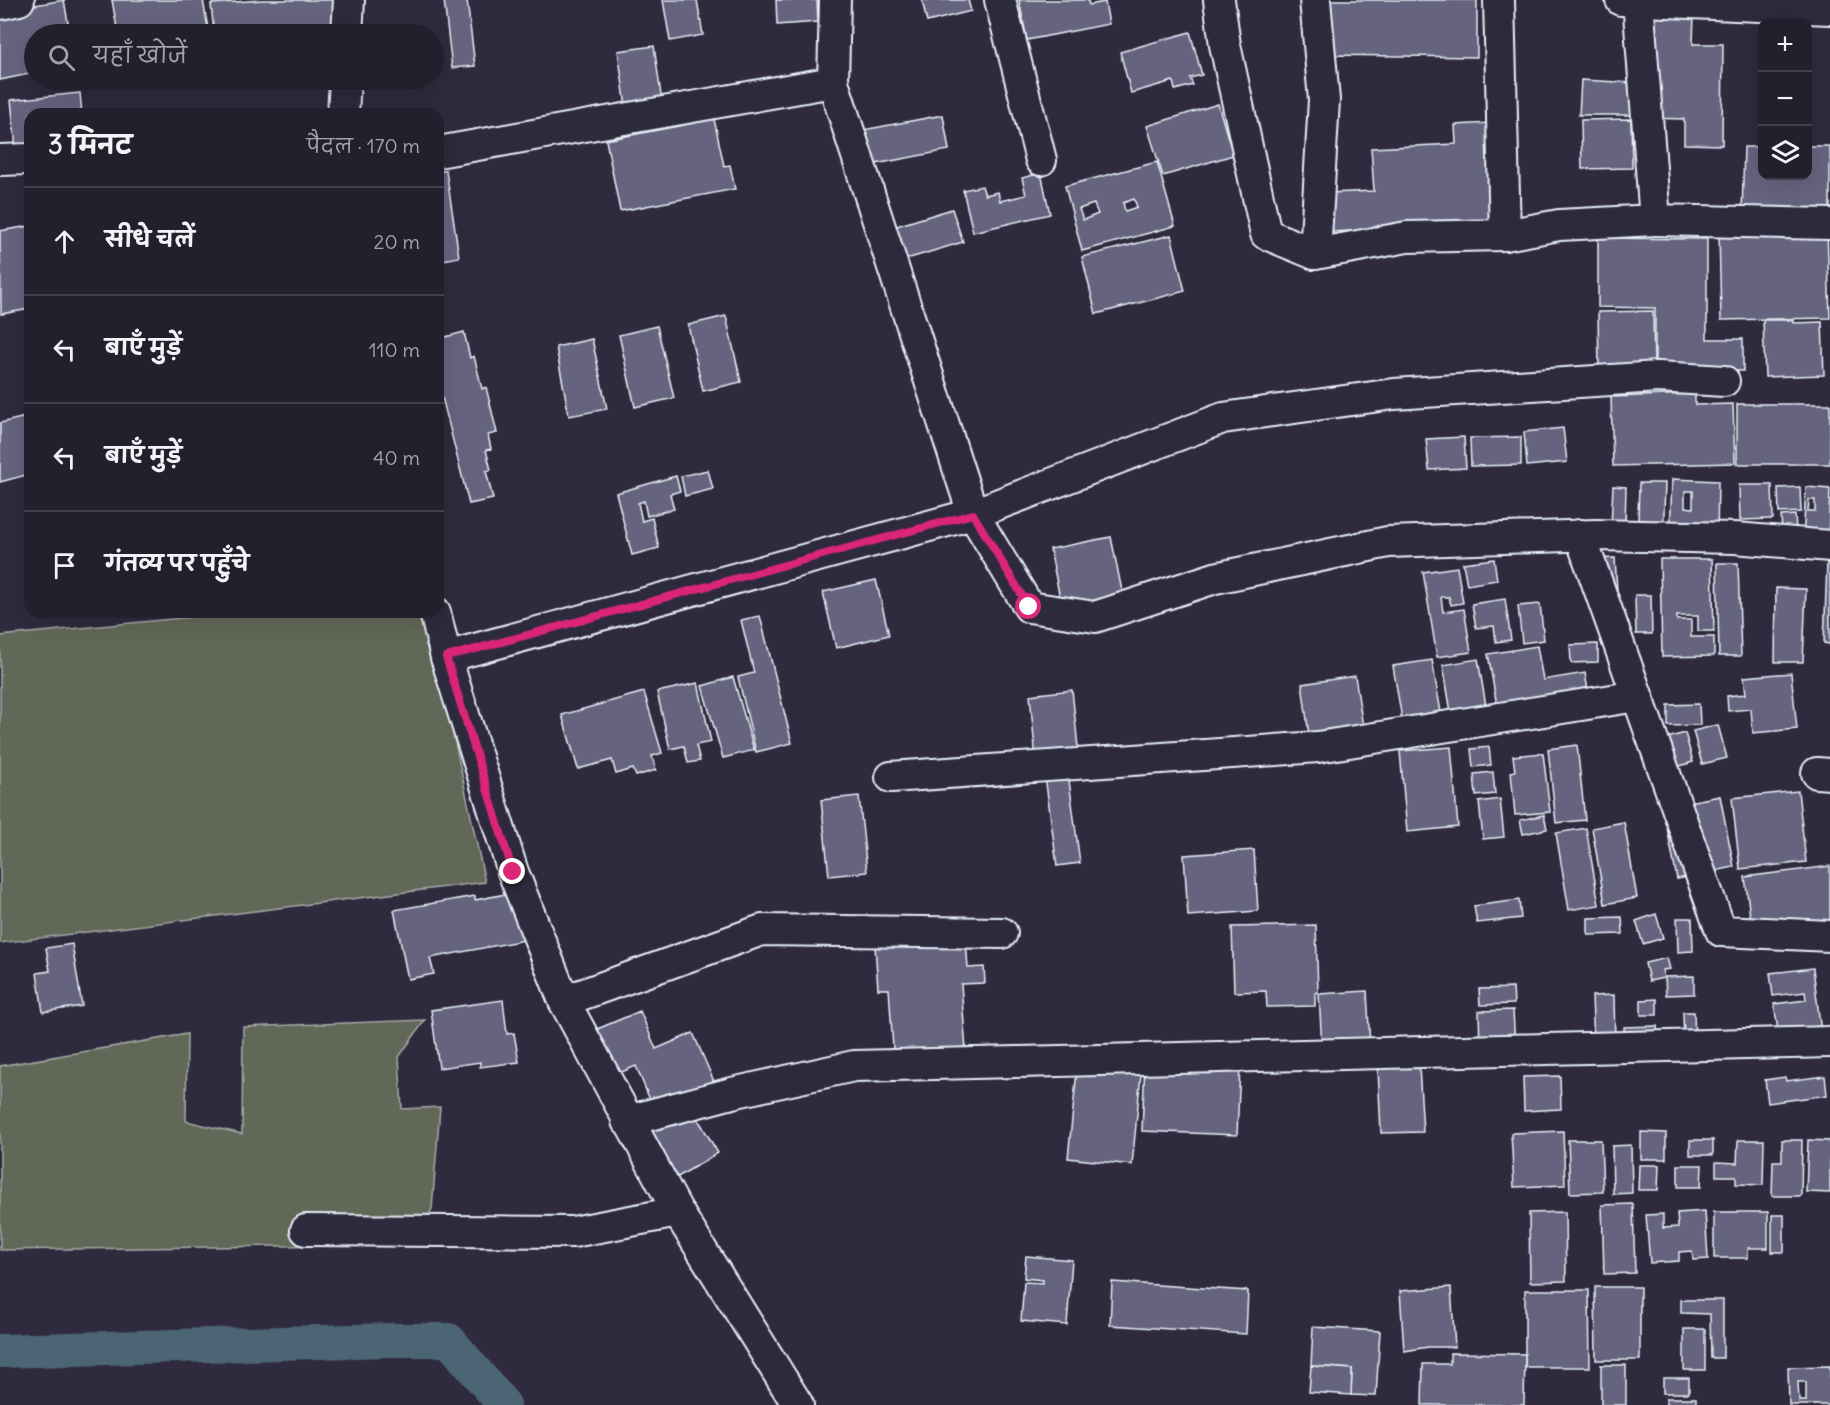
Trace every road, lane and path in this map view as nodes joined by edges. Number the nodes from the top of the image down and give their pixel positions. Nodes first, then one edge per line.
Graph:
1 (19, 0) edge
2 (349, 0) edge
3 (835, 0) edge
4 (1000, 0) edge
5 (1220, 0) edge
6 (1315, 0) edge
7 (1499, 0) edge
8 (1621, 0) edge
9 (1638, 0) edge
10 (0, 4) edge
11 (1814, 6) edge
12 (348, 24) edge
13 (833, 82) junction
14 (344, 90) edge
15 (343, 108) edge
16 (444, 151) edge
17 (24, 159) edge
18 (0, 160) edge
19 (1041, 160) dead end
20 (1655, 220) junction
21 (1830, 224) edge
22 (1505, 235) junction
23 (1315, 254) junction
24 (1724, 381) dead end
25 (973, 514) junction
26 (1580, 535) junction
27 (1830, 546) edge
28 (436, 618) edge
29 (446, 657) junction
30 (1637, 696) junction
31 (891, 777) dead end
32 (1002, 933) dead end
33 (1830, 936) edge
34 (564, 1000) junction
35 (1830, 1042) edge
36 (627, 1120) junction
37 (678, 1212) junction
38 (306, 1230) dead end
39 (798, 1405) edge

1 - 10 street
2 - 12 street
3 - 13 street
4 - 19 street
5 - 23 street
6 - 23 street
7 - 22 street
8 - 9 street
9 - 11 street
9 - 20 street
13 - 16 street
13 - 25 street
14 - 15 street
17 - 18 street
20 - 21 street
20 - 22 street
22 - 23 street
24 - 25 street
25 - 26 street
25 - 29 street
26 - 27 street
26 - 30 street
28 - 29 street
29 - 34 street
30 - 31 street
30 - 33 street
32 - 34 street
34 - 36 street
35 - 36 street
36 - 37 street
37 - 38 street
37 - 39 street

